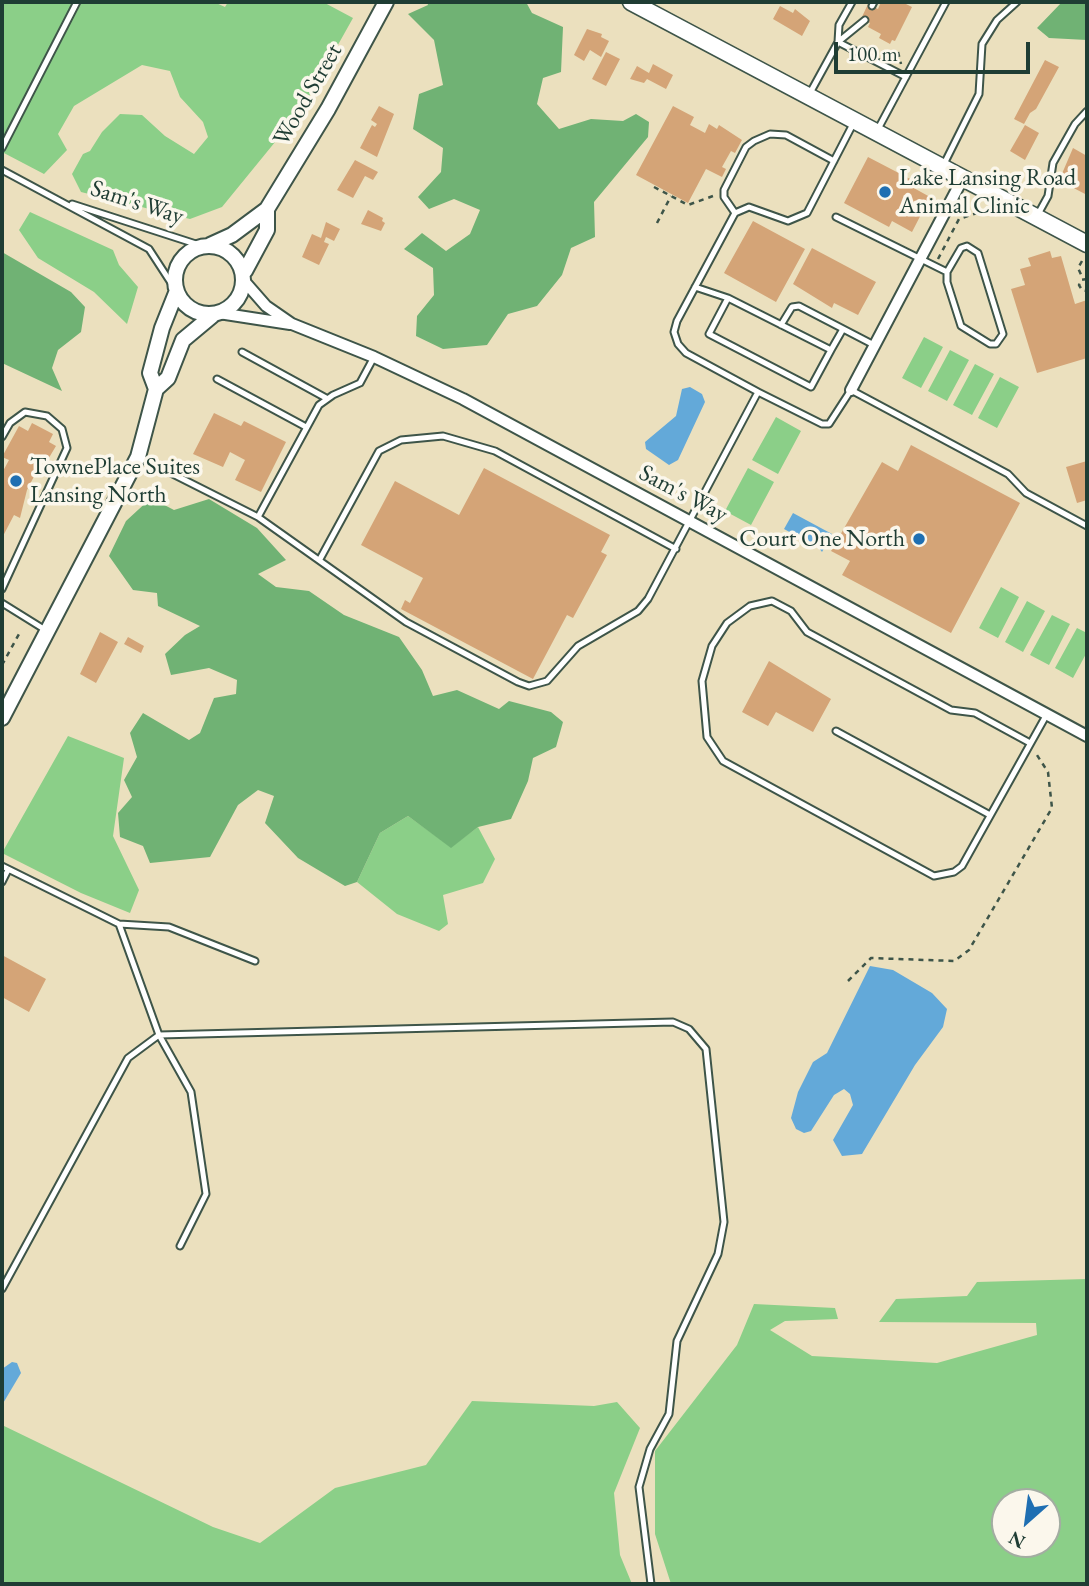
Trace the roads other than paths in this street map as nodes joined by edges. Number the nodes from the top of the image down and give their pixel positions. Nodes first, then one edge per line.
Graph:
1 (77, 2) edge
2 (386, 2) edge
3 (631, 2) edge
4 (852, 2) edge
5 (946, 2) edge
6 (1017, 2) edge
7 (865, 20) dead end
8 (838, 42) junction
9 (906, 77) junction
10 (809, 96) junction
11 (1087, 111) edge
12 (855, 120) junction
13 (877, 132) junction
14 (2, 148) edge
15 (834, 161) junction
16 (942, 167) junction
17 (2, 170) edge
18 (964, 178) junction
19 (59, 200) junction
20 (267, 209) junction
21 (735, 213) junction
22 (836, 217) dead end
23 (1037, 217) junction
24 (1087, 244) edge
25 (206, 246) junction
26 (920, 260) junction
27 (947, 272) junction
28 (245, 277) junction
29 (695, 287) junction
30 (176, 291) junction
31 (728, 298) junction
32 (216, 314) junction
33 (292, 324) junction
34 (781, 325) junction
35 (843, 329) junction
36 (874, 345) junction
37 (831, 349) junction
38 (242, 352) dead end
39 (374, 357) junction
40 (217, 379) dead end
41 (156, 388) junction
42 (851, 390) junction
43 (758, 392) junction
44 (326, 398) junction
45 (306, 427) junction
46 (2, 438) edge
47 (138, 457) junction
48 (258, 517) junction
49 (690, 522) junction
50 (1087, 526) edge
51 (676, 549) junction
52 (320, 559) junction
53 (2, 589) edge
54 (2, 603) edge
55 (47, 631) junction
56 (1047, 713) junction
57 (2, 718) edge
58 (836, 731) dead end
59 (1087, 736) edge
60 (1030, 743) junction
61 (990, 815) junction
62 (5, 868) edge
63 (2, 882) edge
64 (119, 925) junction
65 (255, 961) dead end
66 (159, 1035) junction
67 (180, 1246) dead end
68 (2, 1289) edge
69 (651, 1584) edge

1 - 14 lane
2 - 20 street, Wood Street
3 - 10 main road
4 - 8 lane
5 - 9 lane
6 - 16 lane
7 - 8 lane
8 - 9 lane
8 - 10 lane
9 - 13 lane
10 - 12 main road
11 - 23 lane
12 - 13 main road
12 - 15 lane
13 - 16 main road
15 - 21 lane
15 - 21 lane
16 - 18 main road
17 - 19 lane, Sam's Way
18 - 23 main road
18 - 26 street
19 - 25 lane, Sam's Way
19 - 30 lane, Sam's Way
20 - 25 street, Wood Street
20 - 28 street, Wood Street
21 - 29 lane
22 - 26 lane
23 - 24 main road
25 - 28 street
25 - 30 street
26 - 27 lane
26 - 36 street
27 - 27 lane
28 - 32 street
28 - 33 street, Sam's Way
29 - 31 lane
29 - 43 lane
30 - 32 street
30 - 41 street
31 - 34 lane
31 - 37 lane
32 - 33 street, Sam's Way
32 - 41 street
33 - 39 street, Sam's Way
34 - 35 lane
34 - 37 lane
35 - 36 lane
35 - 37 lane
36 - 42 street
38 - 44 lane
39 - 44 lane
39 - 49 street, Sam's Way
40 - 45 lane
41 - 47 street
42 - 43 lane
42 - 50 lane
43 - 49 lane
44 - 45 lane
45 - 48 lane
46 - 53 lane
47 - 48 lane
47 - 55 street
48 - 52 lane
49 - 51 lane
49 - 56 street, Sam's Way
51 - 52 lane
51 - 52 lane
54 - 55 lane
55 - 57 street
56 - 59 street, Sam's Way
56 - 60 lane
58 - 61 lane
60 - 61 lane
60 - 61 lane
62 - 63 lane
62 - 64 lane
64 - 65 lane
64 - 66 lane
66 - 67 lane
66 - 68 lane
66 - 69 lane

